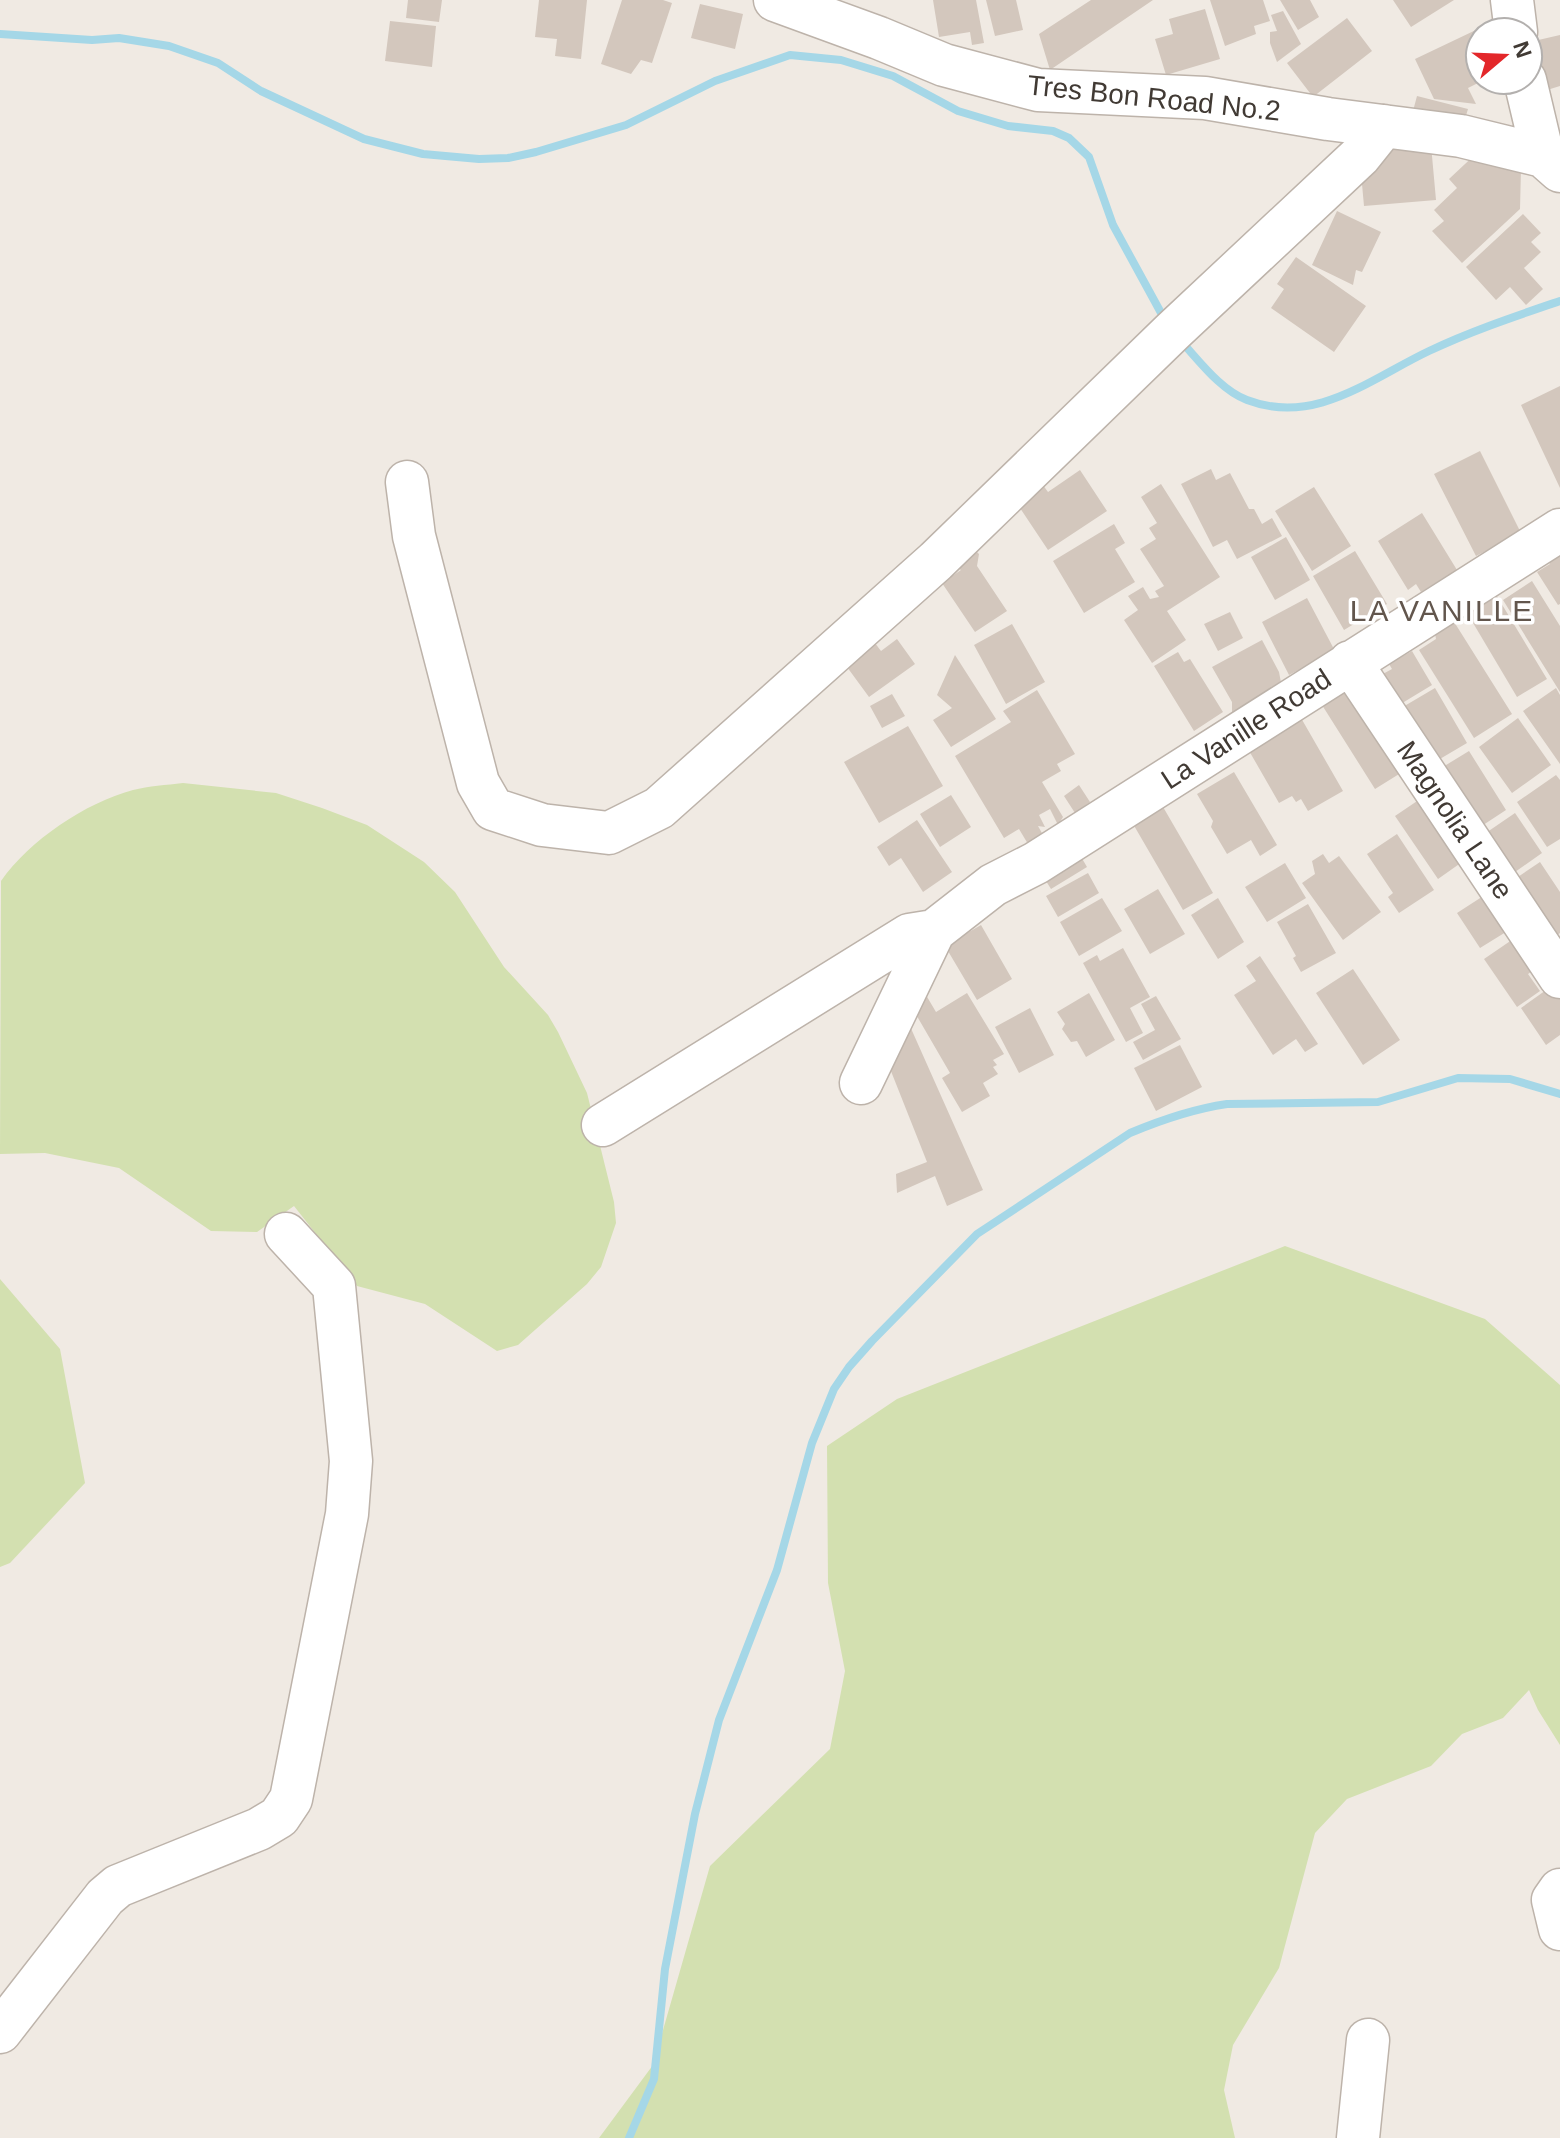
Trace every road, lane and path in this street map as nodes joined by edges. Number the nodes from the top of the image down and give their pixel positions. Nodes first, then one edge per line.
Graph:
1 (775, 0) edge
2 (1530, 96) edge
3 (1384, 126) junction
4 (1552, 164) edge
5 (407, 482) dead end
6 (1560, 530) edge
7 (1350, 662) junction
8 (934, 931) junction
9 (1560, 977) edge
10 (861, 1083) dead end
11 (603, 1125) dead end
12 (286, 1234) dead end
13 (1560, 1890) edge
14 (1560, 1929) edge
15 (0, 2032) edge
16 (1368, 2040) dead end
17 (1358, 2138) edge

1 - 3 street, Tres Bon Road No.2
2 - 4 street
3 - 4 street, Tres Bon Road No.2
3 - 5 street
6 - 7 street, La Vanille Road
7 - 8 street, La Vanille Road
7 - 9 street, Magnolia Lane
8 - 10 street, La Vanille Road
8 - 11 street, La Vanille Road
12 - 15 street
13 - 14 street
16 - 17 street

